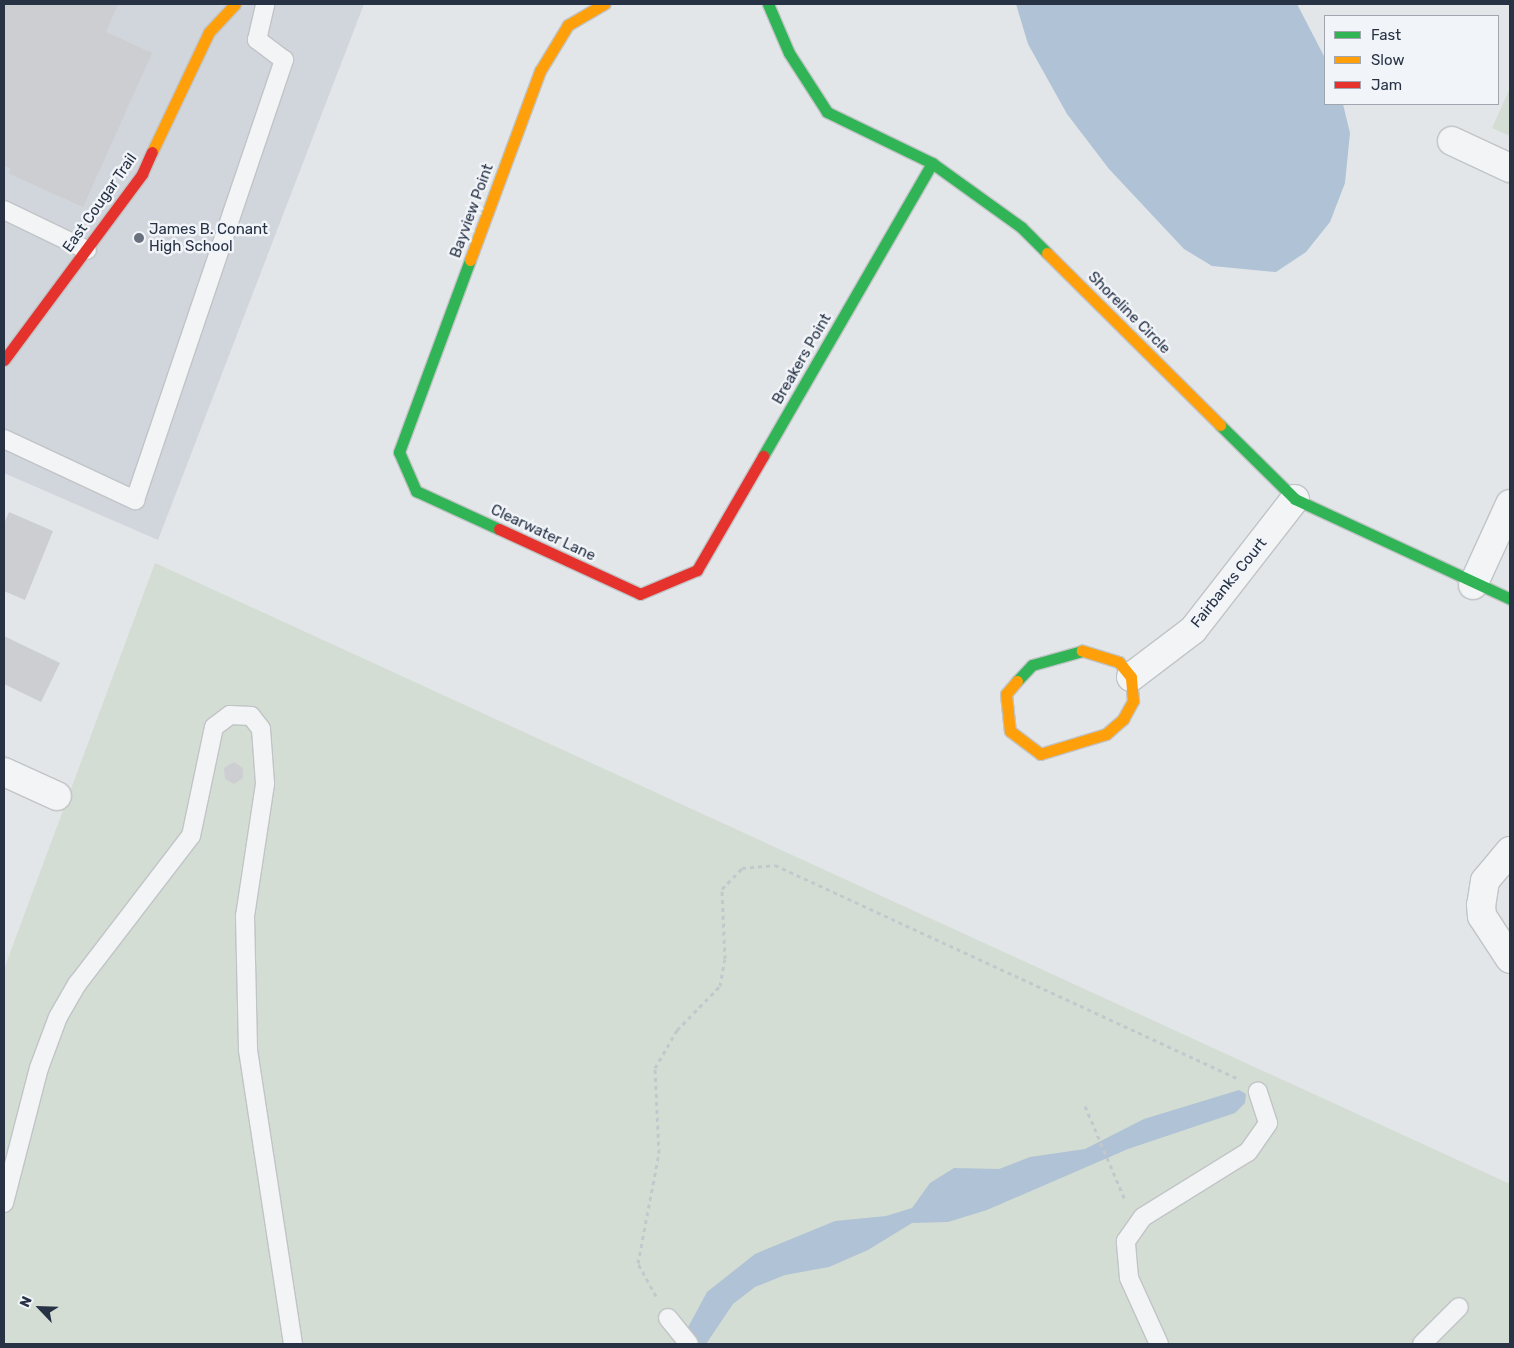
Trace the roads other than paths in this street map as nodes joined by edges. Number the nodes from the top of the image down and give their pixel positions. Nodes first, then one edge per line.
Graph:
1 (235, 4) edge
2 (265, 4) edge
3 (604, 4) edge
4 (768, 4) edge
5 (1452, 141) dead end
6 (932, 163) junction
7 (1510, 168) edge
8 (4, 210) edge
9 (87, 250) junction
10 (4, 360) edge
11 (4, 439) edge
12 (398, 452) joint
13 (1295, 499) junction
14 (1510, 504) edge
15 (697, 570) joint
16 (1473, 584) junction
17 (1510, 599) edge
18 (1131, 677) junction
19 (4, 772) edge
20 (57, 796) dead end
21 (1510, 851) edge
22 (1510, 959) edge
23 (1251, 1087) road end
24 (4, 1203) edge
25 (1459, 1307) dead end
26 (668, 1318) road end
27 (293, 1344) edge
28 (689, 1344) edge
29 (1159, 1344) edge
30 (1422, 1344) edge

1 - 9 street, East Cougar Trail
2 - 11 lane
3 - 12 street, Bayview Point
4 - 6 street, Shoreline Circle
5 - 7 street
6 - 13 street, Shoreline Circle
6 - 15 street, Breakers Point
8 - 9 lane
9 - 10 street, East Cougar Trail
12 - 15 street, Clearwater Lane
13 - 16 street, Shoreline Circle
13 - 18 street, Fairbanks Court
14 - 16 street
16 - 17 street, Shoreline Circle
18 - 18 street
19 - 20 street
21 - 22 street
23 - 29 lane
24 - 27 lane
25 - 30 lane
26 - 28 lane

